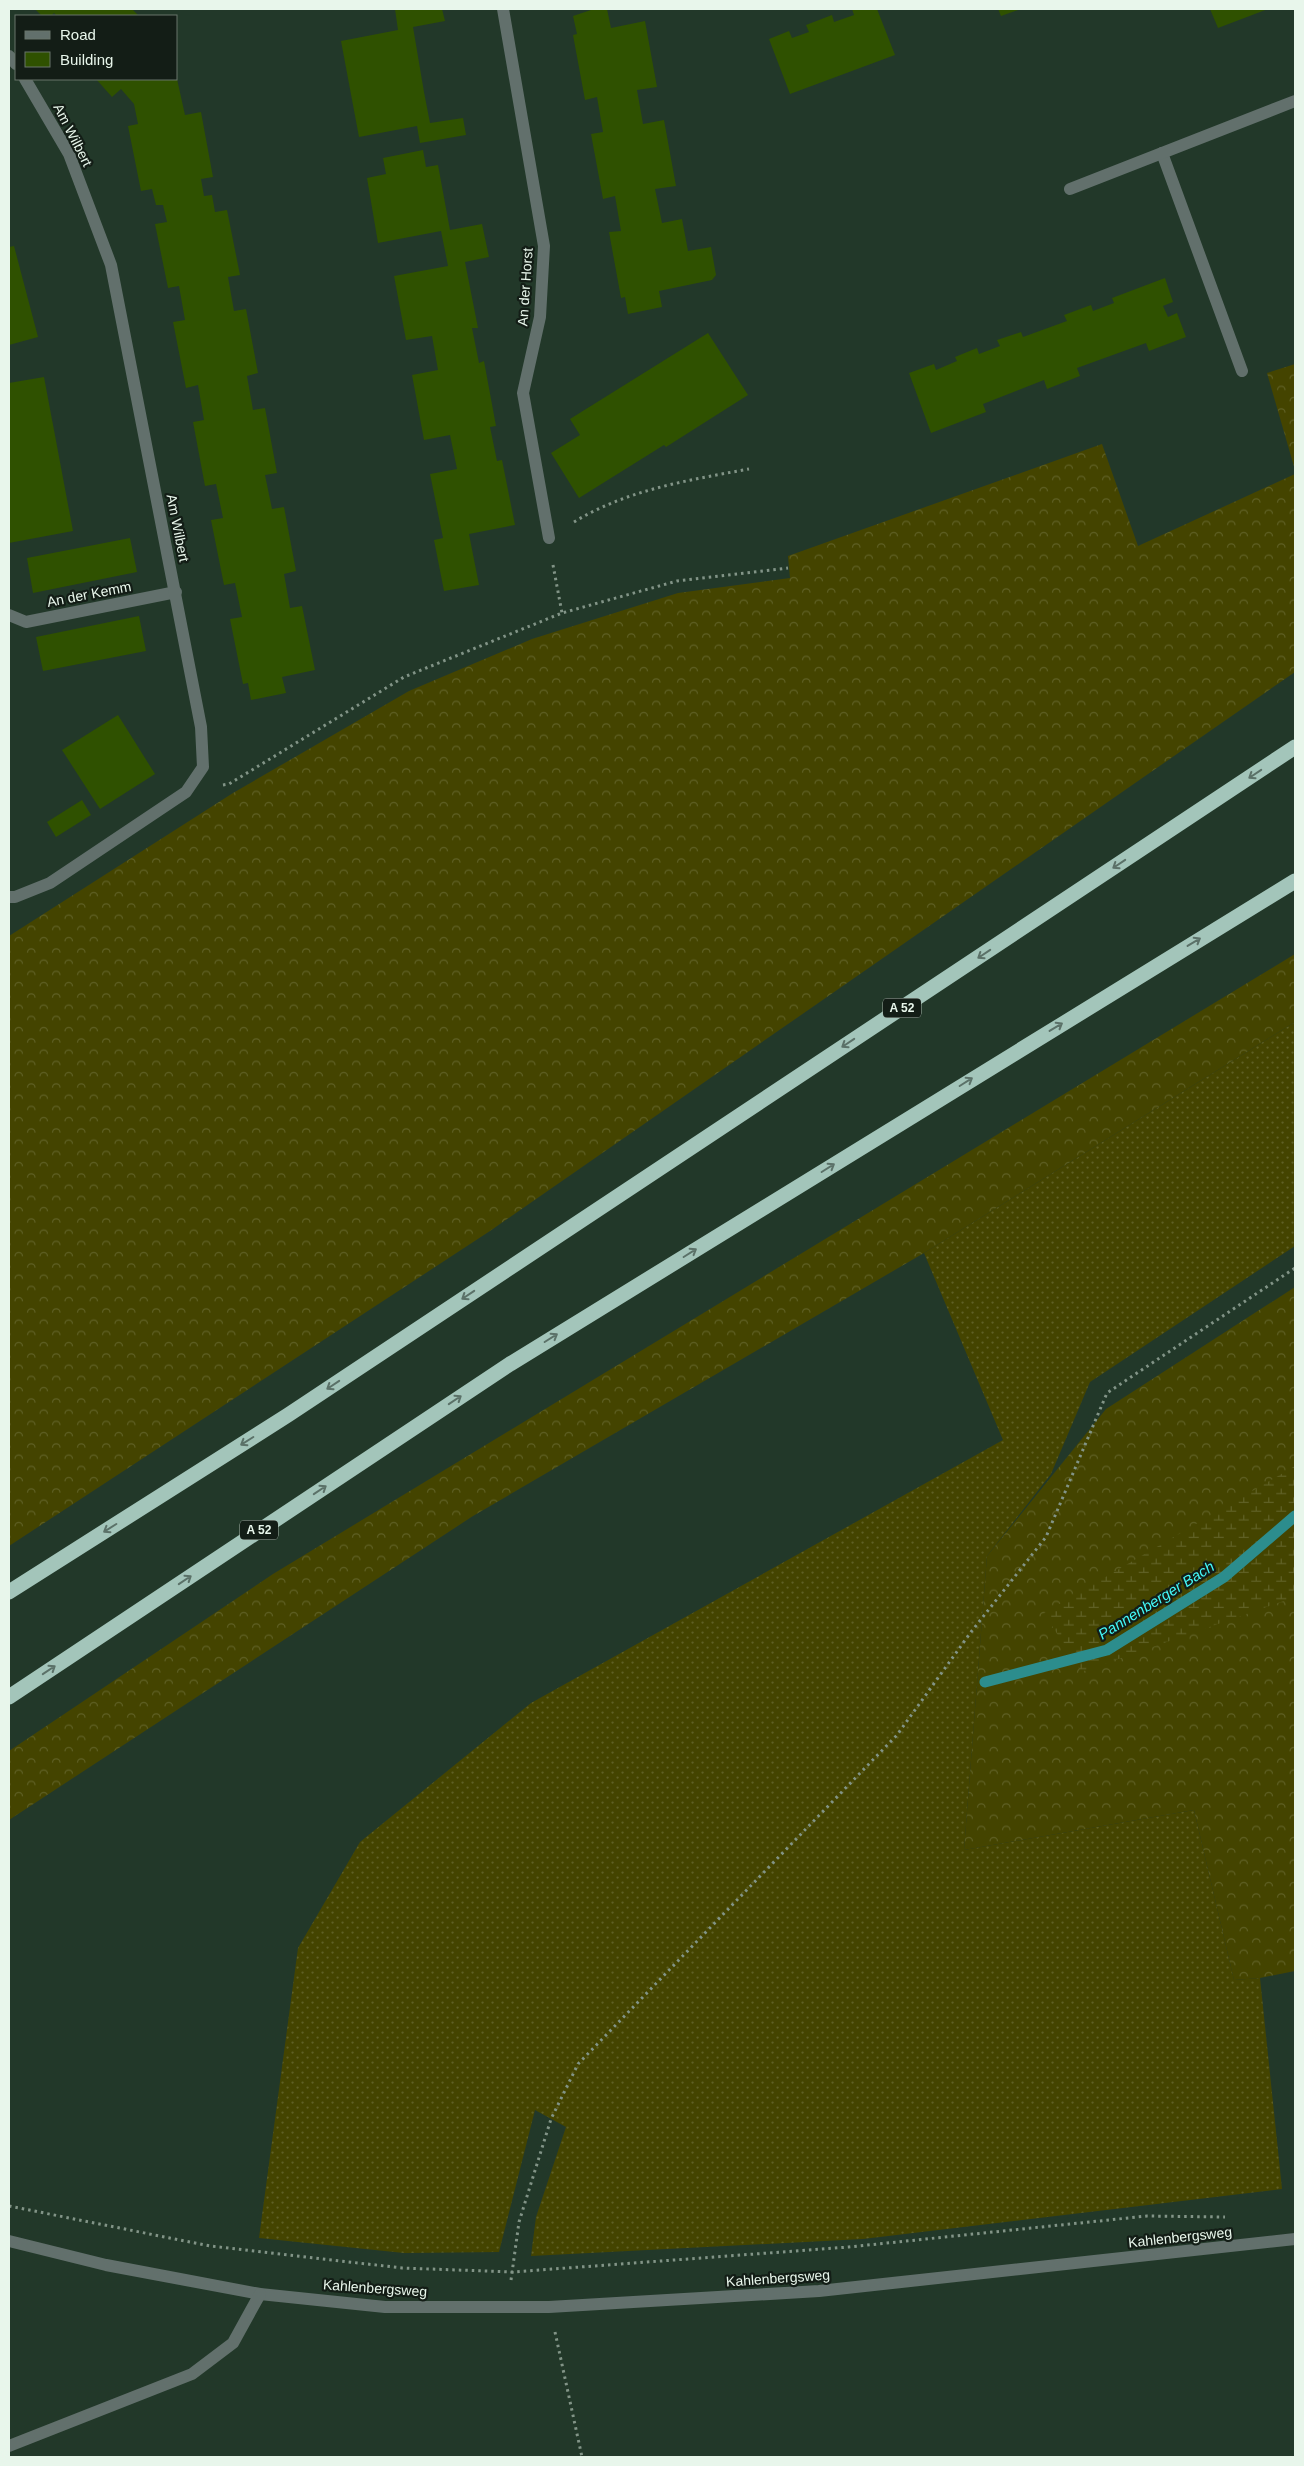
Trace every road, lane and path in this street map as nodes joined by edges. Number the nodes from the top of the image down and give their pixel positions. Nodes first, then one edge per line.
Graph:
1 (503, 9) edge
2 (26, 80) edge
3 (1295, 100) edge
4 (1162, 153) junction
5 (1070, 189) dead end
6 (1242, 371) dead end
7 (749, 469) dead end
8 (549, 538) junction
9 (788, 568) dead end
10 (176, 592) junction
11 (562, 613) junction
12 (9, 615) edge
13 (1295, 748) edge
14 (186, 792) junction
15 (1295, 880) edge
16 (9, 897) edge
17 (1295, 1268) edge
18 (9, 1592) edge
19 (9, 1697) edge
20 (9, 2206) edge
21 (1234, 2217) dead end
22 (1295, 2239) edge
23 (9, 2242) edge
24 (513, 2272) junction
25 (260, 2294) junction
26 (507, 2307) junction
27 (549, 2308) junction
28 (9, 2446) edge
29 (582, 2457) edge

1 - 8 street, An der Horst
2 - 10 street, Am Wilbert
3 - 4 street
4 - 5 street
4 - 6 street
7 - 8 path
8 - 11 path
9 - 11 path
10 - 12 street, An der Kemm
10 - 14 street, Am Wilbert
11 - 14 path
13 -> 18 highway, A 52
14 - 16 street, Am Wilbert
19 -> 15 highway, A 52
17 - 24 path
20 - 24 path
21 - 24 path
22 - 27 street, Kahlenbergsweg
23 - 25 street, Kahlenbergsweg
24 - 26 path
25 - 26 street, Kahlenbergsweg
25 - 28 street
26 - 27 street, Kahlenbergsweg
27 - 29 path

